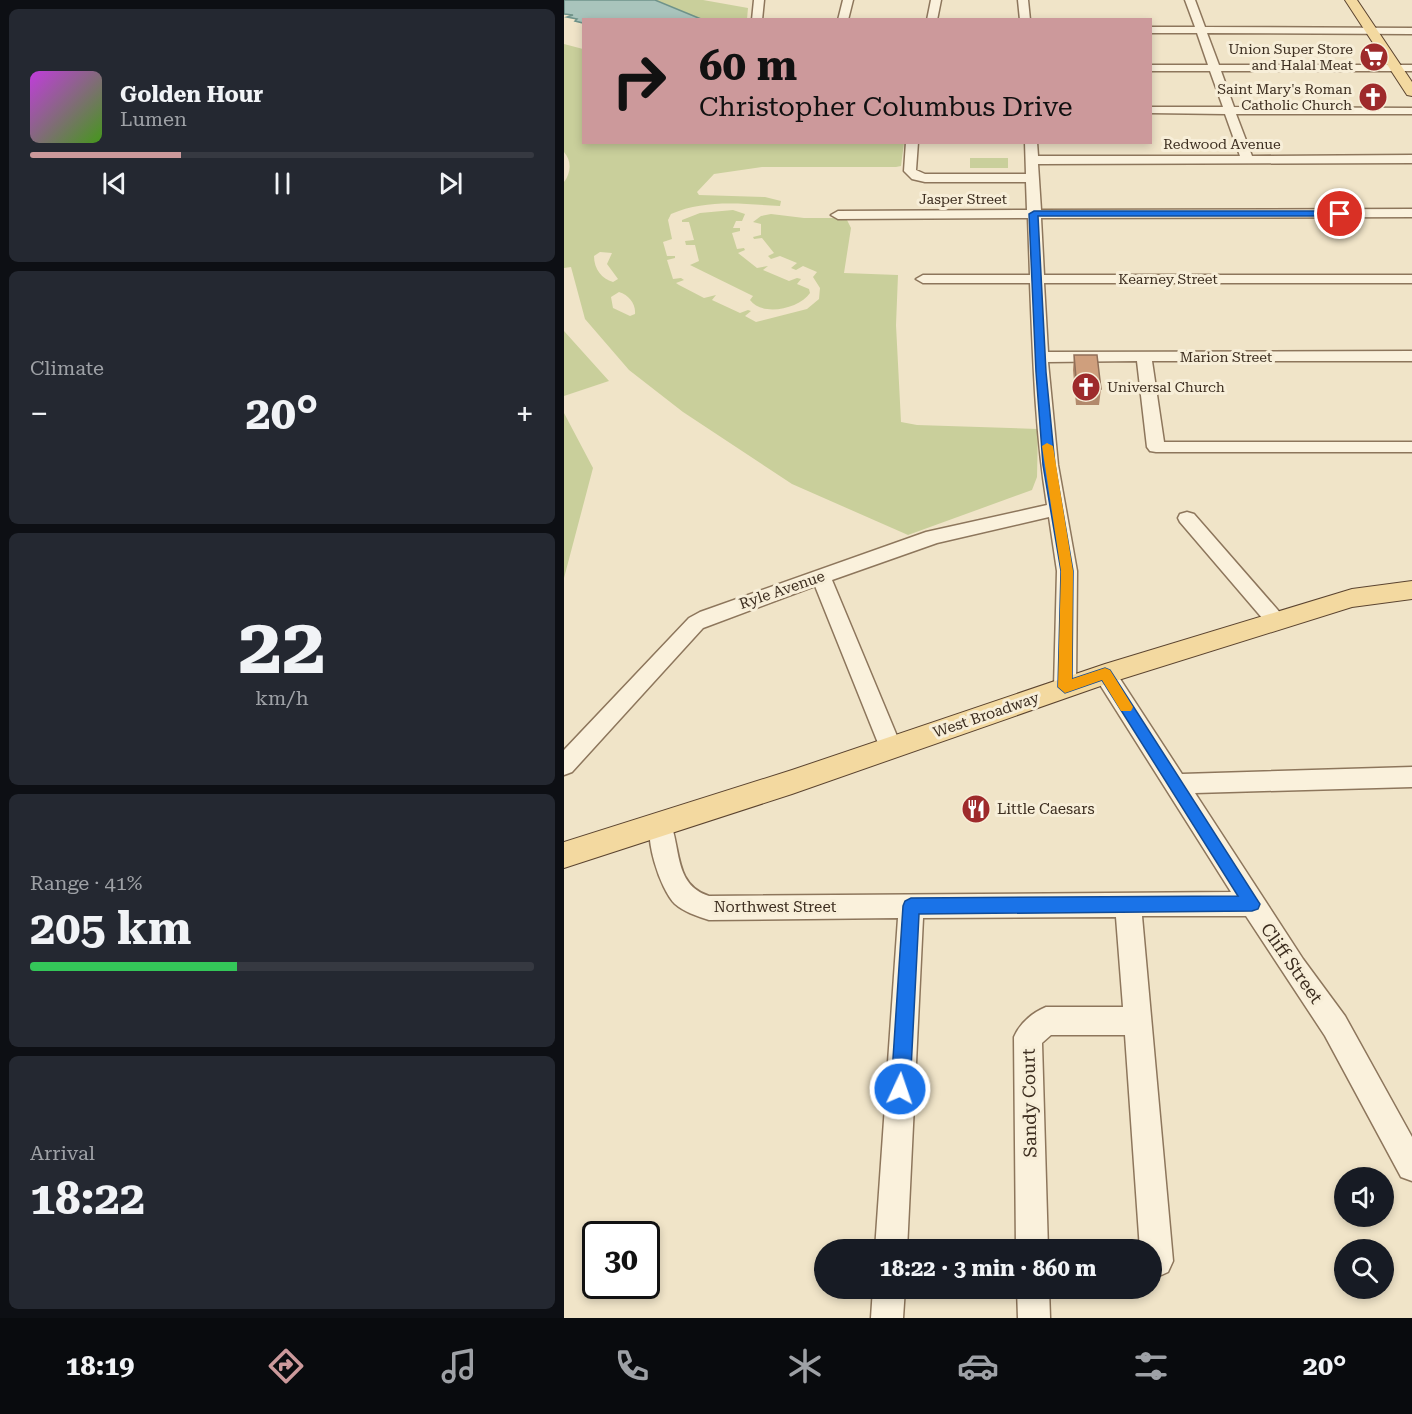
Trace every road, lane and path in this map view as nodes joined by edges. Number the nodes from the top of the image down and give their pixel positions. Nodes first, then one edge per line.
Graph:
1 (759, 0) edge
2 (848, 0) edge
3 (936, 0) edge
4 (1023, 0) edge
5 (1190, 0) edge
6 (1351, 0) edge
7 (757, 18) edge
8 (844, 18) edge
9 (932, 18) edge
10 (1024, 18) edge
11 (1152, 30) edge
12 (1201, 31) junction
13 (1371, 31) junction
14 (1412, 31) edge
15 (1152, 68) edge
16 (1213, 68) junction
17 (1396, 68) junction
18 (1412, 68) edge
19 (1412, 92) edge
20 (1152, 110) edge
21 (1228, 110) junction
22 (1412, 111) edge
23 (912, 144) edge
24 (1031, 144) edge
25 (1246, 159) junction
26 (1412, 159) edge
27 (1031, 160) junction
28 (1032, 178) junction
29 (1412, 213) edge
30 (1034, 214) junction
31 (838, 215) dead end
32 (923, 279) dead end
33 (1036, 279) junction
34 (1412, 279) edge
35 (1412, 356) edge
36 (1040, 357) junction
37 (1144, 357) junction
38 (1412, 447) edge
39 (1056, 509) junction
40 (1187, 518) dead end
41 (821, 576) junction
42 (1412, 590) edge
43 (1276, 621) junction
44 (1105, 674) junction
45 (1065, 687) junction
46 (891, 747) junction
47 (564, 765) edge
48 (1412, 777) edge
49 (1175, 784) junction
50 (660, 824) junction
51 (564, 855) edge
52 (1252, 904) junction
53 (1128, 905) junction
54 (911, 906) junction
55 (1137, 1022) junction
56 (1412, 1166) edge
57 (892, 1239) edge
58 (1032, 1239) edge
59 (1155, 1239) edge
60 (888, 1299) edge
61 (1033, 1299) edge
62 (887, 1318) edge
63 (1034, 1318) edge

1 - 7 street
2 - 8 street
3 - 9 street
4 - 10 street
5 - 12 street
6 - 13 main road
11 - 12 street
12 - 13 street
12 - 16 street
13 - 14 street
13 - 17 main road
15 - 16 street
16 - 17 street
16 - 21 street
17 - 18 street
17 - 19 main road
20 - 21 street
21 - 22 street
21 - 25 street
23 - 28 street
24 - 27 street
25 - 26 street, Redwood Avenue
25 - 27 street, Redwood Avenue
27 - 28 street
28 - 30 street
29 - 30 street, Jasper Street
30 - 31 street, Jasper Street
30 - 33 street
32 - 33 street, Kearney Street
33 - 34 street, Kearney Street
33 - 36 street
35 - 37 street, Marion Street
36 - 37 street, Marion Street
36 - 39 street
37 - 38 street
39 - 41 street, Ryle Avenue
39 - 45 street
40 - 43 street
41 - 46 street
41 - 47 street, Ryle Avenue
42 - 43 main road, West Broadway
43 - 44 main road, West Broadway
44 - 45 main road, West Broadway
44 - 49 street, Cliff Street
45 - 46 main road, West Broadway
46 - 50 main road, West Broadway
48 - 49 street
49 - 52 street, Cliff Street
50 - 51 main road, West Broadway
50 - 54 street, Northwest Street
52 - 53 street, Northwest Street
52 - 56 street, Cliff Street
53 - 54 street, Northwest Street
53 - 55 street
54 - 57 street
55 - 58 street, Sandy Court
55 - 59 street
60 - 62 street
61 - 63 street

